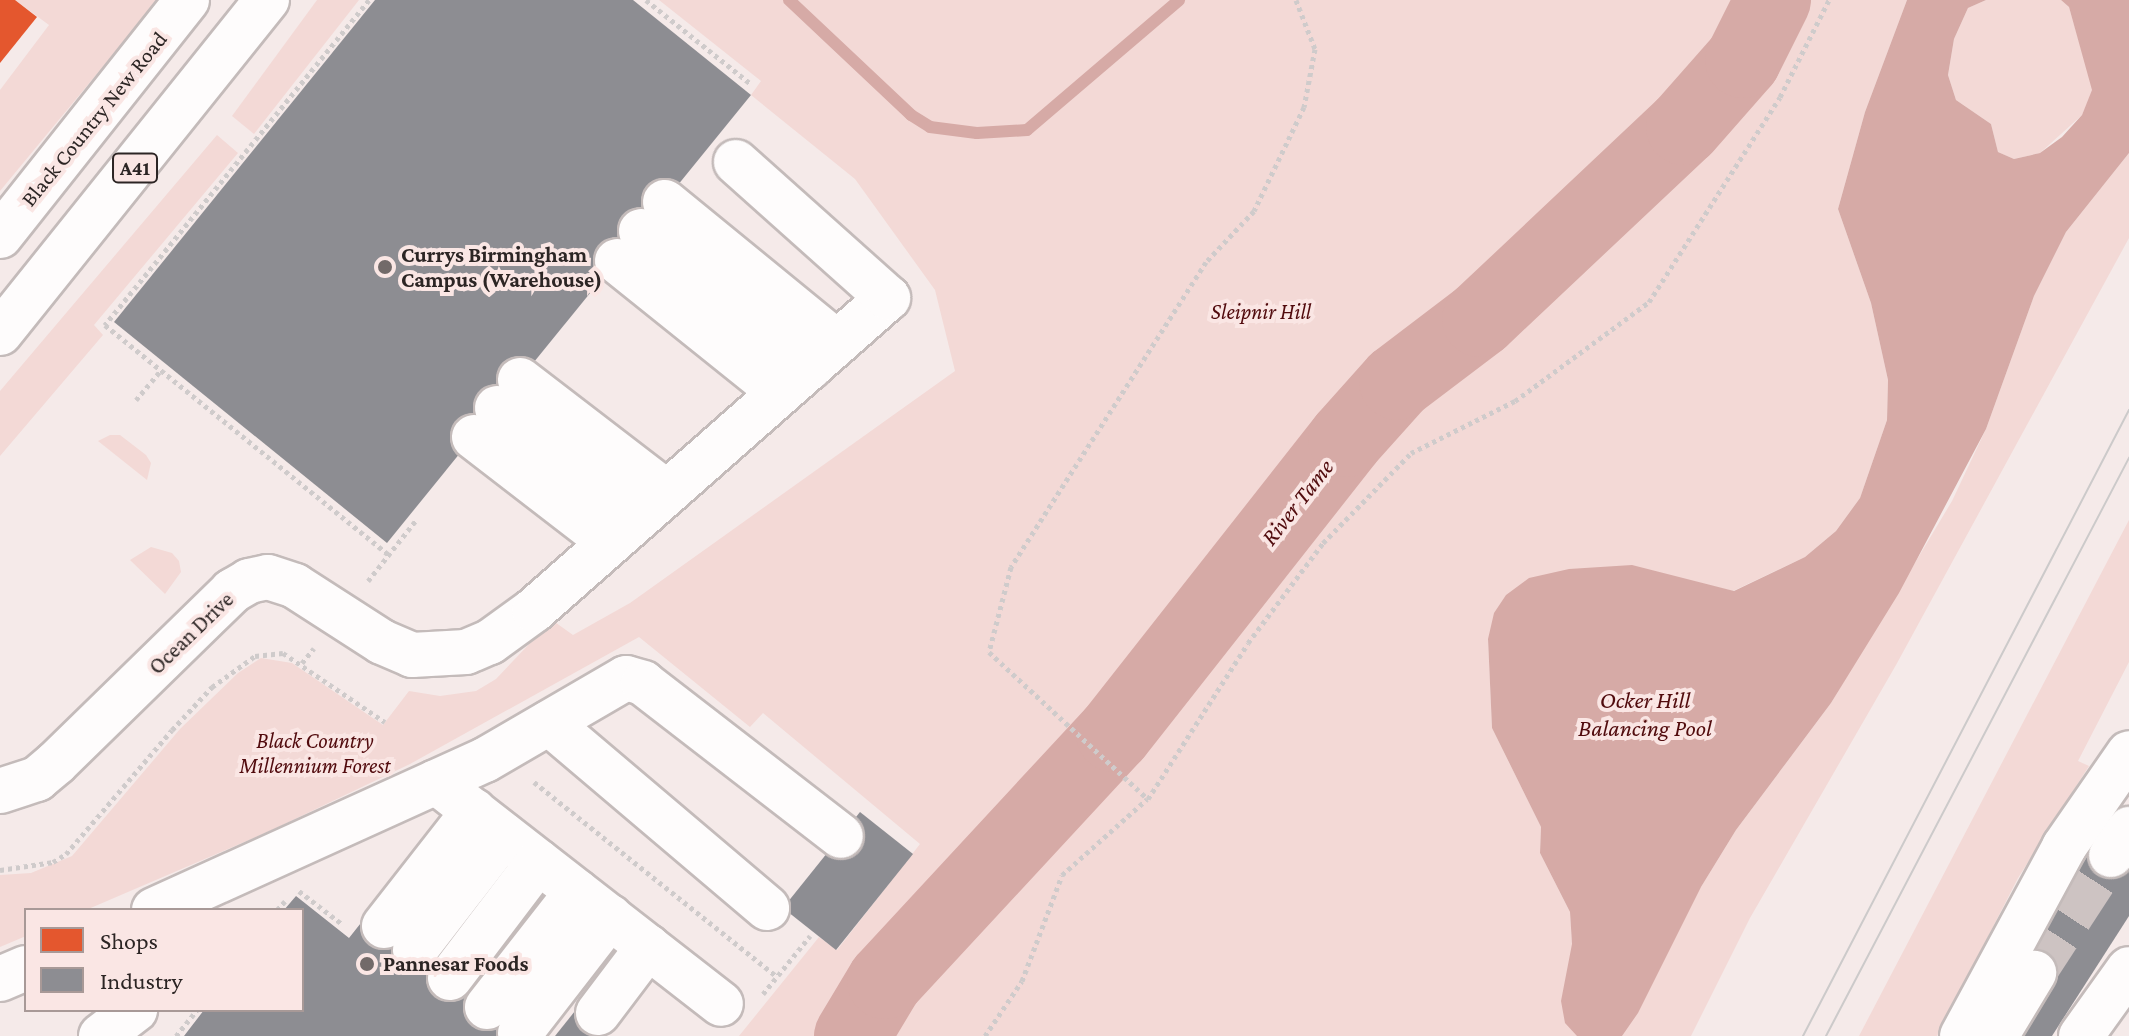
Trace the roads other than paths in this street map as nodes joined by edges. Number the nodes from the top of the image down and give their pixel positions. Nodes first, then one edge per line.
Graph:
1 (187, 0) edge
2 (267, 0) edge
3 (736, 162) dead end
4 (0, 236) edge
5 (0, 333) edge
6 (809, 367) junction
7 (638, 518) junction
8 (549, 723) junction
9 (2129, 753) edge
10 (436, 782) junction
11 (0, 791) edge
12 (489, 823) junction
13 (841, 836) dead end
14 (263, 861) junction
15 (538, 862) junction
16 (594, 904) junction
17 (158, 908) edge
18 (234, 908) edge
19 (767, 908) dead end
20 (400, 938) dead end
21 (648, 947) junction
22 (24, 969) edge
23 (2129, 969) edge
24 (2034, 973) tunnel mouth
25 (450, 978) dead end
26 (0, 979) edge
27 (740, 1002) road end
28 (132, 1012) edge
29 (598, 1013) dead end
30 (503, 1020) dead end
31 (101, 1036) edge
32 (1962, 1036) edge
33 (1996, 1036) edge
34 (2081, 1036) edge

1 - 4 main road, Black Country New Road
2 - 5 main road, A41
3 - 6 main road, Ocean Drive
6 - 6 main road
6 - 7 main road, Ocean Drive
7 - 7 main road
7 - 11 main road, Ocean Drive
8 - 10 main road
8 - 13 main road
8 - 19 main road
9 - 32 main road
10 - 12 main road
10 - 14 main road
12 - 15 main road
12 - 20 main road
14 - 17 main road
14 - 18 main road
15 - 16 main road
15 - 25 main road
16 - 21 main road
16 - 30 main road
21 - 27 main road
21 - 29 main road
22 - 26 main road
23 - 34 main road
24 - 33 main road
28 - 31 main road

